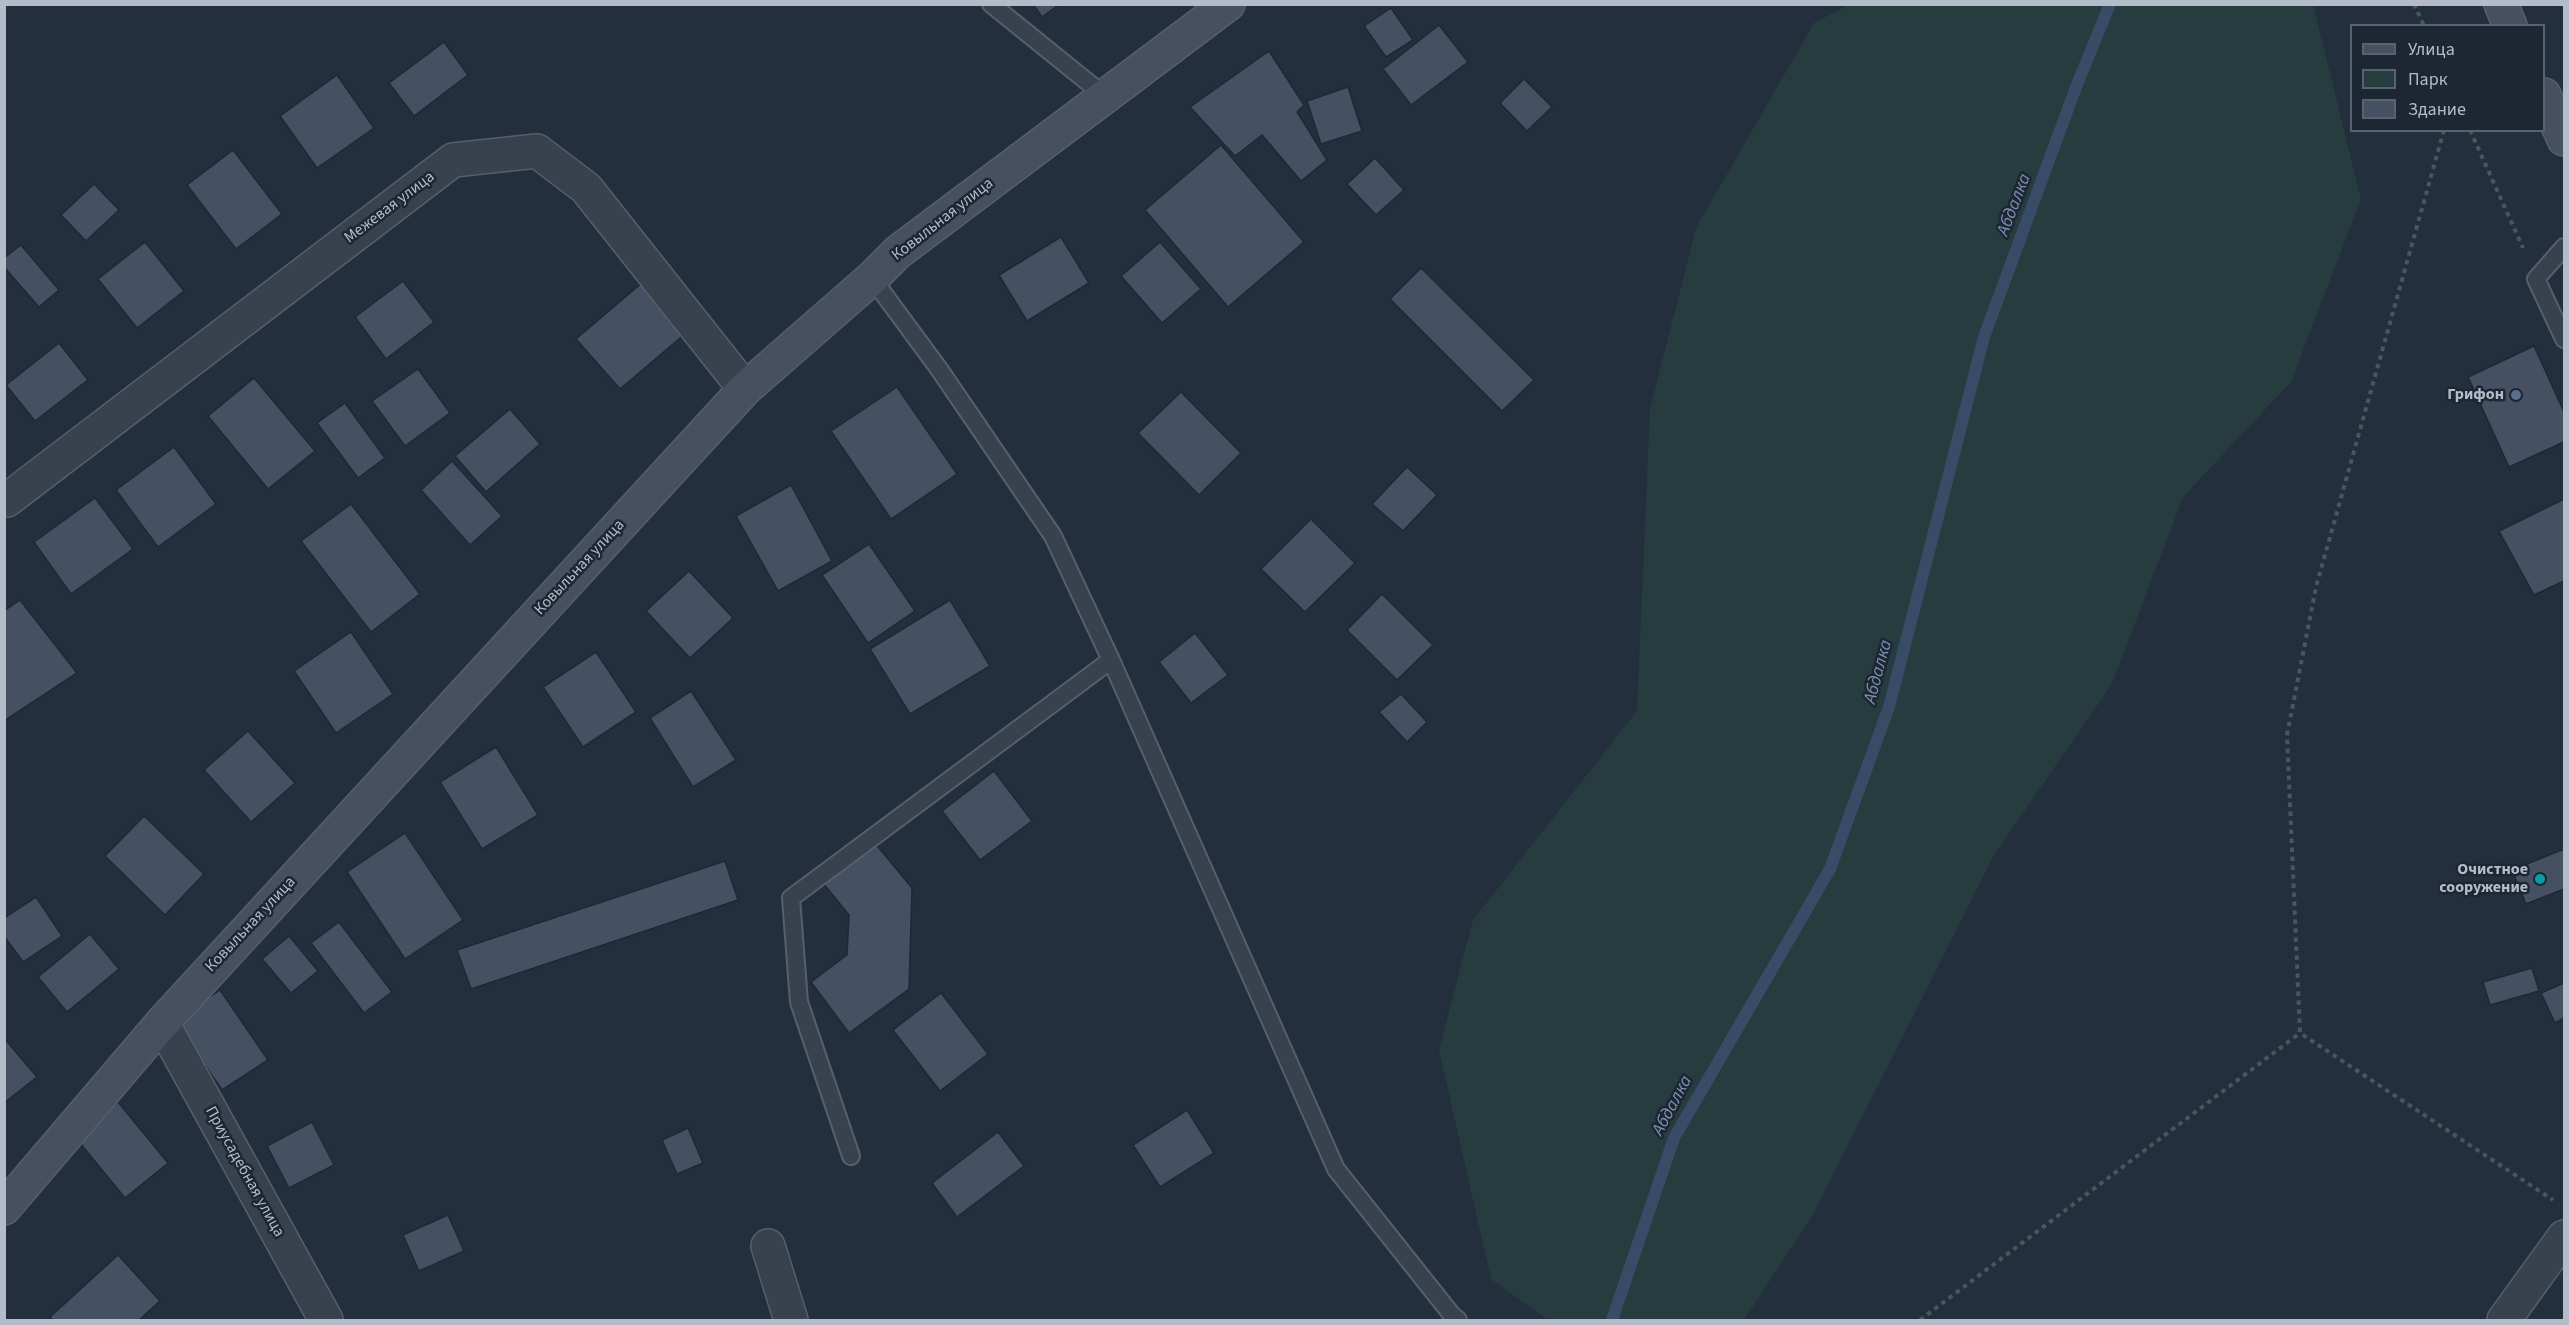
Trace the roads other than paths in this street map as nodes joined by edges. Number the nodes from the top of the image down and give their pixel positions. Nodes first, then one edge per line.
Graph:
1 (991, 4) edge
2 (1228, 4) edge
3 (2500, 4) edge
4 (2510, 24) edge
5 (1105, 96) junction
6 (2545, 97) edge
7 (2565, 139) edge
8 (2565, 247) edge
9 (872, 278) junction
10 (2565, 339) edge
11 (745, 389) junction
12 (5, 504) edge
13 (1111, 660) junction
14 (162, 1023) junction
15 (850, 1156) dead end
16 (4, 1208) edge
17 (2565, 1236) edge
18 (768, 1246) dead end
19 (326, 1320) edge
20 (791, 1320) edge
21 (1458, 1320) edge
22 (2504, 1320) edge

1 - 5 lane
2 - 5 street, Ковыльная улица
3 - 4 street
5 - 9 street, Ковыльная улица
6 - 7 street
8 - 10 lane
9 - 11 street, Ковыльная улица
9 - 13 lane
11 - 12 street, Межевая улица
11 - 14 street, Ковыльная улица
13 - 15 lane
13 - 21 lane
14 - 16 street, Ковыльная улица
14 - 19 street, Приусадебная улица
17 - 22 street
18 - 20 street

